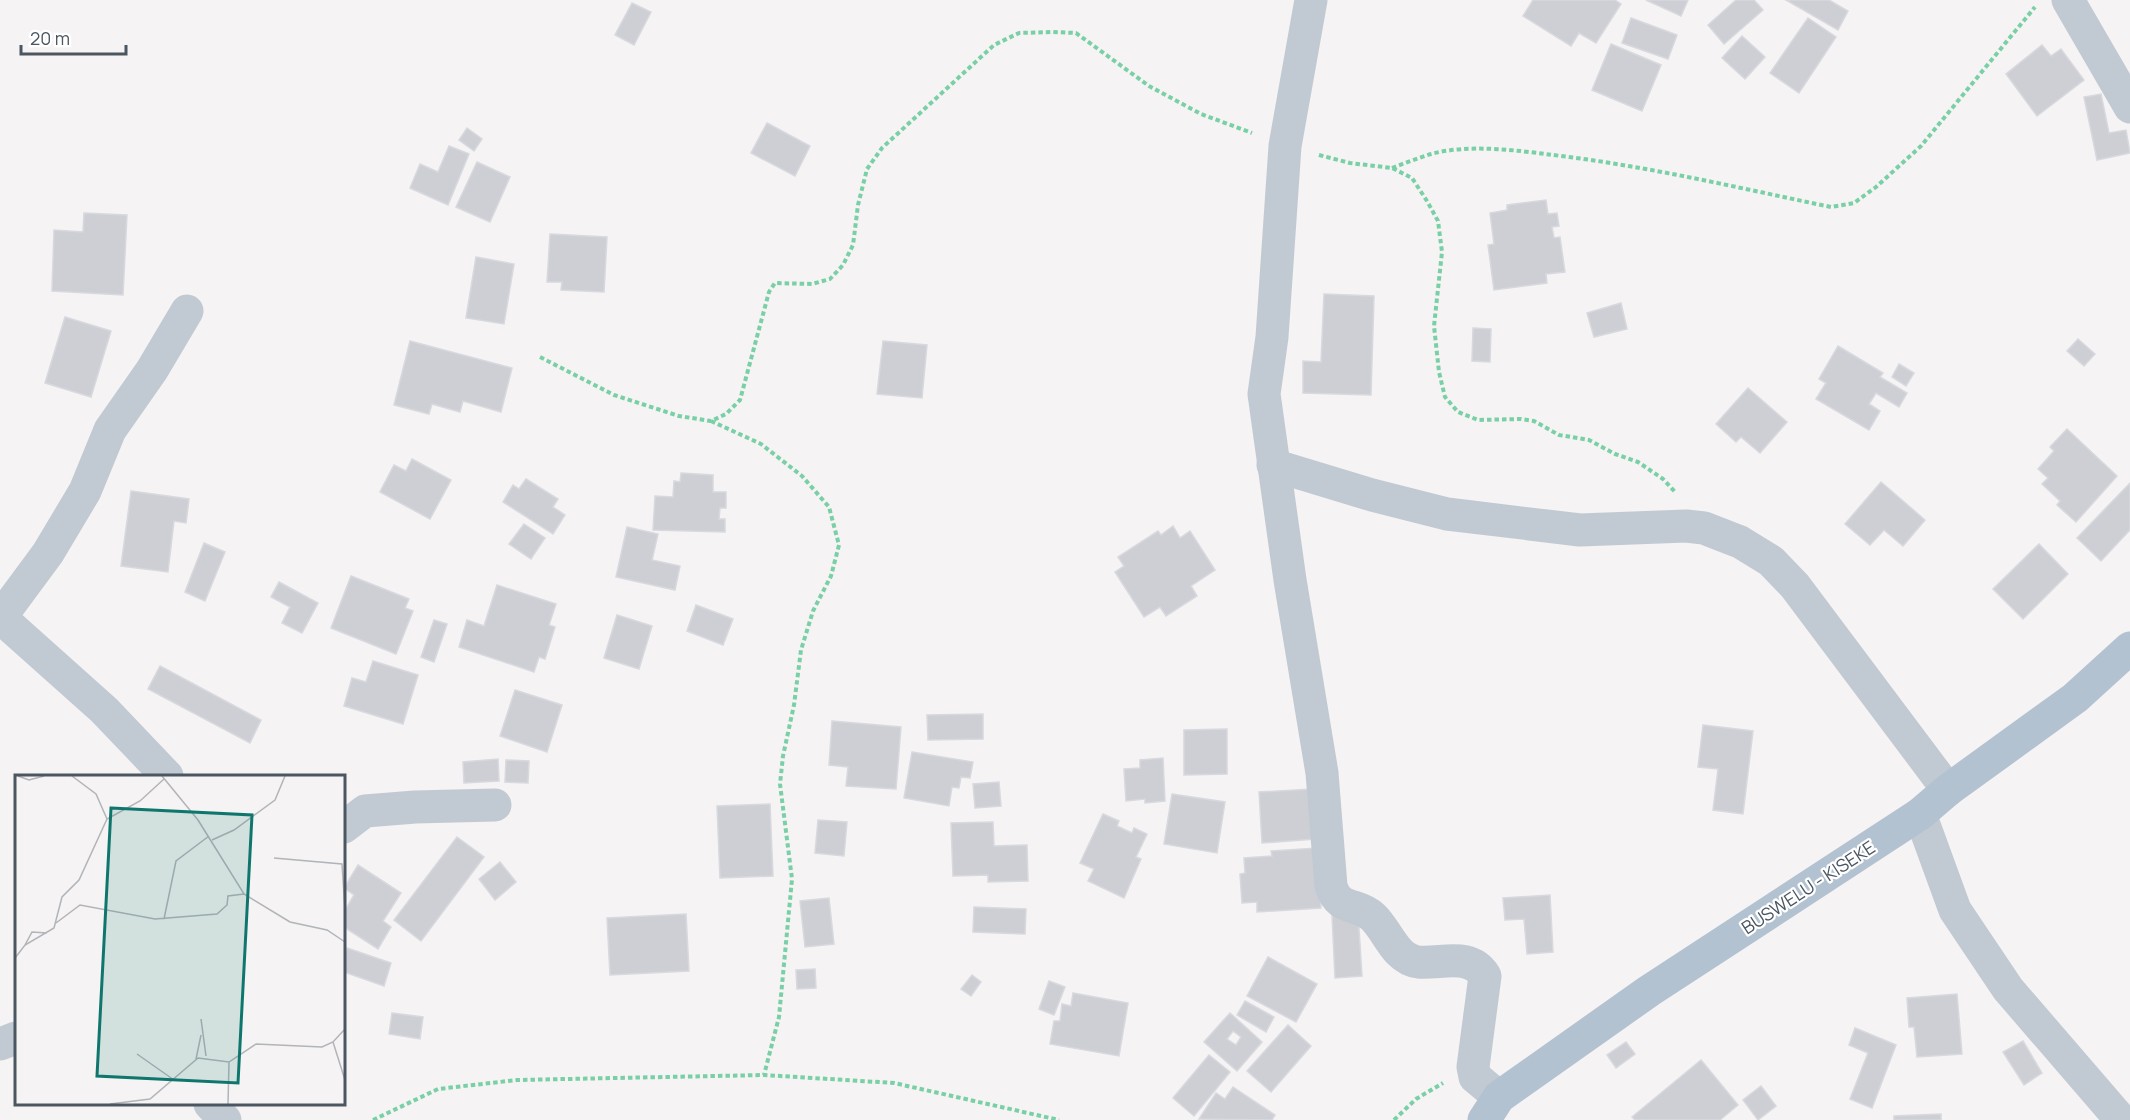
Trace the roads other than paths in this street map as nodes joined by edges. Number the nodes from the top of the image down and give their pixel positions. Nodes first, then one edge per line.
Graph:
1 (1311, 0) edge
2 (2068, 0) edge
3 (2130, 106) edge
4 (187, 311) dead end
5 (1273, 465) junction
6 (0, 618) edge
7 (2130, 648) edge
8 (165, 775) edge
9 (1948, 790) junction
10 (495, 805) dead end
11 (1920, 814) junction
12 (351, 815) edge
13 (15, 1038) edge
14 (0, 1044) edge
15 (211, 1105) edge
16 (1492, 1108) edge
17 (225, 1120) edge
18 (2121, 1120) edge

1 - 5 street
2 - 3 street
4 - 6 street
5 - 9 street
5 - 16 street
6 - 8 street
7 - 9 main road, BUSWELU - KISEKE
9 - 11 main road, BUSWELU - KISEKE
10 - 12 street
11 - 16 main road, BUSWELU - KISEKE
11 - 18 street
13 - 14 street
15 - 17 street

